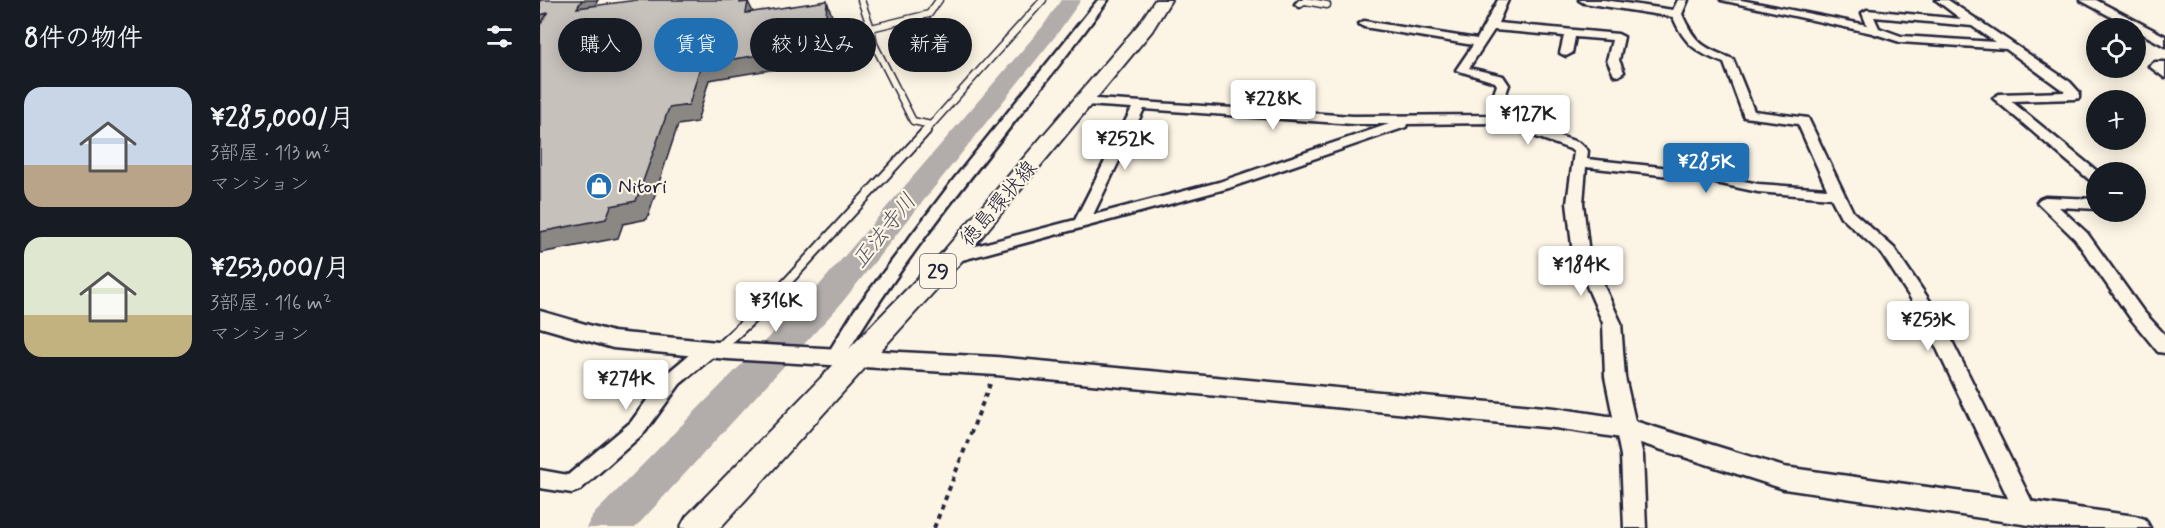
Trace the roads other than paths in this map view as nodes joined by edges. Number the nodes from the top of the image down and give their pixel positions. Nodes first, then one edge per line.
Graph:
1 (861, 0) edge
2 (939, 0) edge
3 (1043, 0) edge
4 (1103, 0) edge
5 (1162, 0) edge
6 (1503, 0) edge
7 (1584, 0) edge
8 (1683, 0) edge
9 (1726, 0) edge
10 (1941, 0) edge
11 (2086, 0) edge
12 (1304, 2) edge
13 (1328, 5) dead end
14 (1677, 14) junction
15 (867, 18) edge
16 (1974, 23) junction
17 (1364, 24) dead end
18 (1491, 26) junction
19 (876, 27) edge
20 (1875, 30) junction
21 (1571, 31) junction
22 (2165, 42) edge
23 (1478, 43) junction
24 (2006, 46) junction
25 (876, 48) edge
26 (1566, 53) dead end
27 (2165, 66) edge
28 (1618, 72) dead end
29 (2165, 74) edge
30 (1085, 101) junction
31 (1140, 104) junction
32 (1498, 119) junction
33 (1408, 122) junction
34 (931, 125) junction
35 (1580, 162) junction
36 (2086, 170) edge
37 (1836, 194) junction
38 (2086, 204) edge
39 (1081, 224) junction
40 (951, 258) junction
41 (540, 319) edge
42 (2165, 347) edge
43 (718, 350) junction
44 (837, 358) junction
45 (1628, 429) junction
46 (540, 479) edge
47 (2026, 512) junction
48 (698, 528) edge
49 (1635, 528) edge
50 (2135, 528) edge

1 - 15 lane
2 - 19 lane
3 - 34 lane
4 - 44 street
5 - 30 main road, 徳島環状線 / 29
6 - 18 street
7 - 14 street
8 - 14 street
9 - 20 street
10 - 16 street
11 - 22 street
12 - 13 lane
14 - 37 street
16 - 20 street
16 - 24 street
17 - 23 street
18 - 21 street
18 - 23 street
20 - 24 street
21 - 26 street
21 - 28 street
23 - 32 street
24 - 36 street
25 - 34 lane
27 - 29 street
30 - 31 street
30 - 40 main road, 徳島環状線 / 29
31 - 33 street
31 - 39 street
32 - 33 street
32 - 35 street
33 - 39 street
34 - 43 lane
35 - 37 street
35 - 45 street
37 - 47 street
38 - 42 street
39 - 40 street
40 - 44 main road, 徳島環状線 / 29
41 - 43 street
43 - 44 street
43 - 46 street
44 - 45 street
44 - 48 main road, 徳島環状線 / 29
45 - 47 street
45 - 49 street
47 - 50 street

